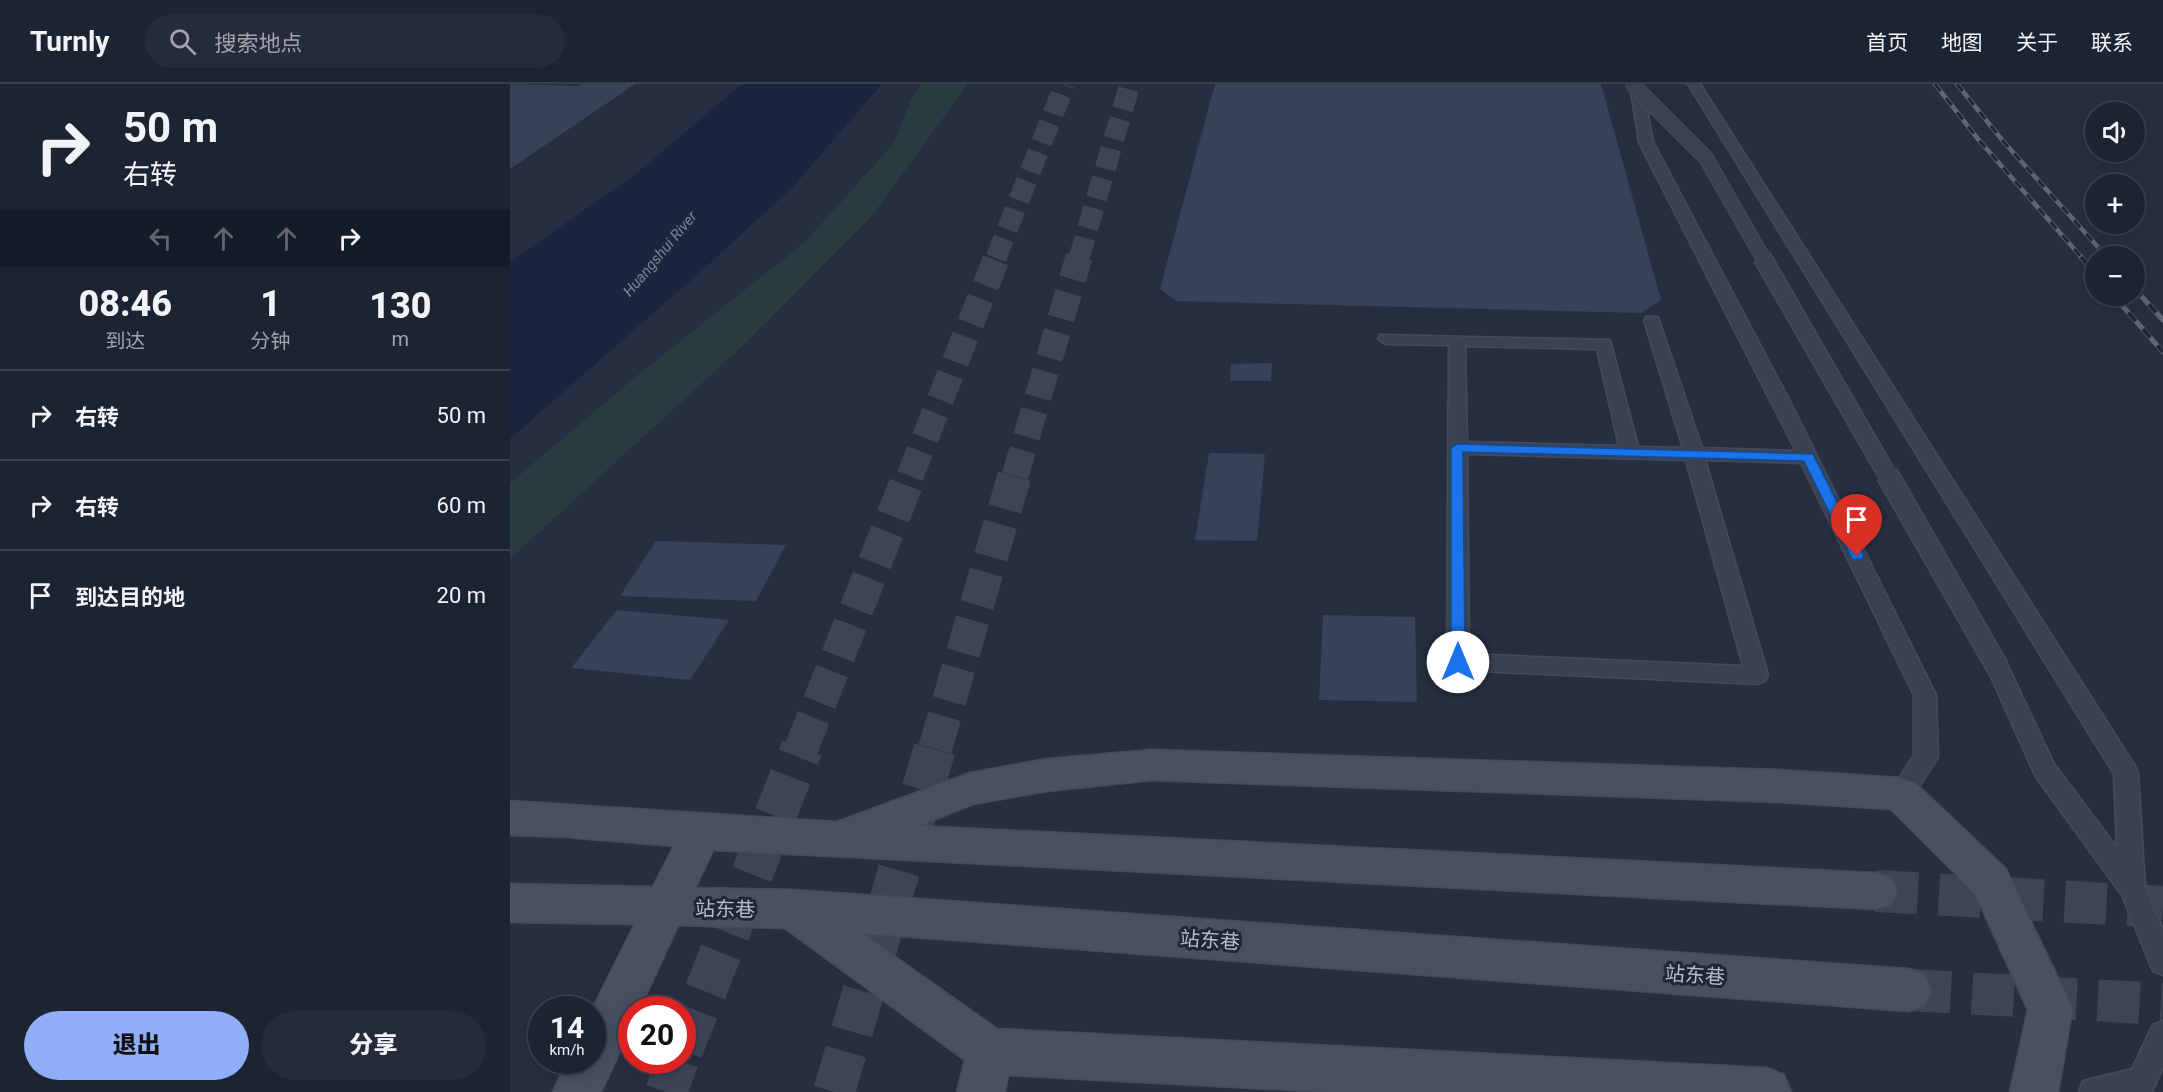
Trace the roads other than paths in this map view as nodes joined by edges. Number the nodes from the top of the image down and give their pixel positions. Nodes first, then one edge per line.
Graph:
1 (1634, 84) edge
2 (1694, 84) edge
3 (1652, 320) dead end
4 (1386, 339) dead end
5 (1457, 341) junction
6 (1457, 448) junction
7 (1630, 453) junction
8 (1693, 454) junction
9 (1808, 457) junction
10 (1901, 794) junction
11 (510, 818) edge
12 (701, 832) junction
13 (840, 838) junction
14 (2132, 888) junction
15 (1876, 891) tunnel mouth
16 (510, 903) edge
17 (664, 908) junction
18 (793, 909) junction
19 (2163, 962) edge
20 (1909, 990) tunnel mouth
21 (606, 1030) edge
22 (2163, 1035) edge
23 (986, 1072) edge
24 (585, 1074) edge
25 (577, 1092) edge
26 (1767, 1092) edge
27 (2034, 1092) edge
28 (2094, 1092) edge

1 - 9 lane
1 - 14 lane, bridge
2 - 14 lane
3 - 8 lane
4 - 5 lane
5 - 6 lane
5 - 7 lane
6 - 7 lane
6 - 8 lane
7 - 8 lane
8 - 9 lane
9 - 10 lane
10 - 13 main road
10 - 27 main road
11 - 12 main road
12 - 13 main road
12 - 17 main road
13 - 15 main road
14 - 19 lane
16 - 17 main road, 站东巷
17 - 18 main road, 站东巷
17 - 21 main road
18 - 20 main road, 站东巷
18 - 23 main road
22 - 28 lane
23 - 26 main road
24 - 25 main road

